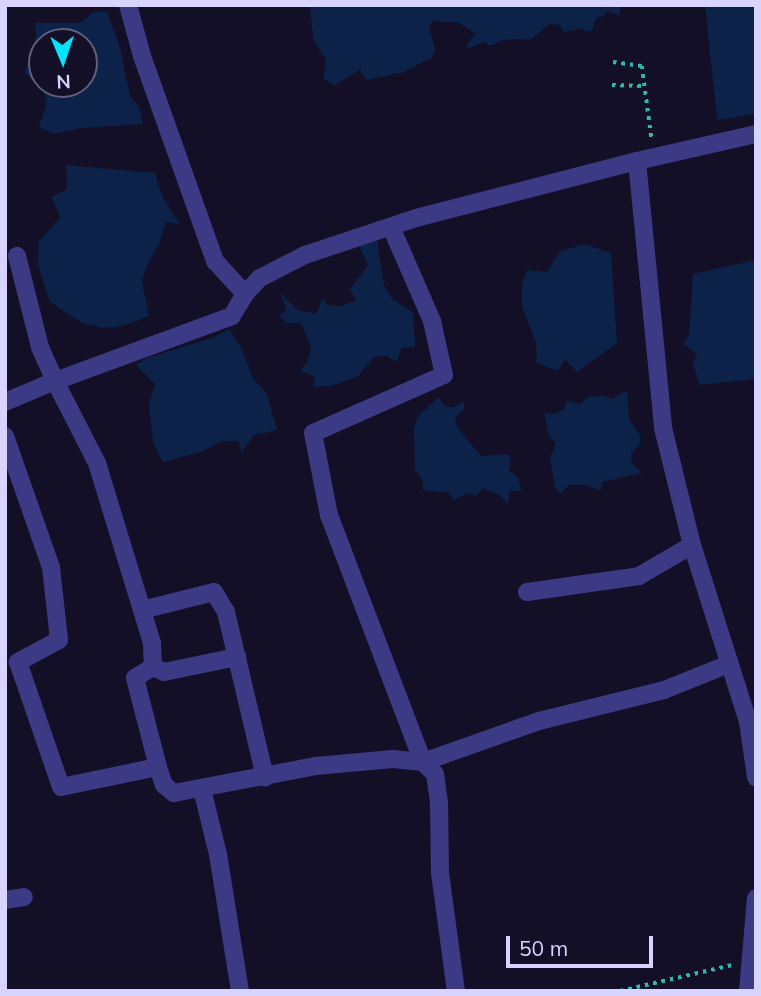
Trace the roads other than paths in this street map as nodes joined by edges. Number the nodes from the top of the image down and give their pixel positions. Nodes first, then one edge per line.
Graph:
1 (128, 5) edge
2 (756, 134) edge
3 (637, 161) junction
4 (391, 227) junction
5 (18, 256) dead end
6 (245, 294) junction
7 (55, 381) junction
8 (5, 402) edge
9 (5, 436) edge
10 (692, 545) junction
11 (527, 592) dead end
12 (142, 610) junction
13 (237, 657) junction
14 (12, 664) edge
15 (729, 664) junction
16 (153, 667) junction
17 (423, 762) junction
18 (158, 767) junction
19 (265, 777) junction
20 (756, 777) edge
21 (202, 789) junction
22 (24, 897) dead end
23 (756, 898) edge
24 (5, 900) edge
25 (240, 991) edge
26 (456, 991) edge
27 (748, 991) edge

1 - 6 street
2 - 3 street
3 - 4 street
3 - 10 street
4 - 6 street
4 - 17 street
5 - 7 street
6 - 7 street
7 - 8 street
7 - 12 street
9 - 14 street
10 - 11 street
10 - 15 street
12 - 13 street
12 - 16 street
13 - 16 street
13 - 19 street
14 - 18 street
15 - 17 street
15 - 20 street
16 - 18 street
17 - 19 street
17 - 26 street
18 - 21 street
19 - 21 street
21 - 25 street
22 - 24 street
23 - 27 street

